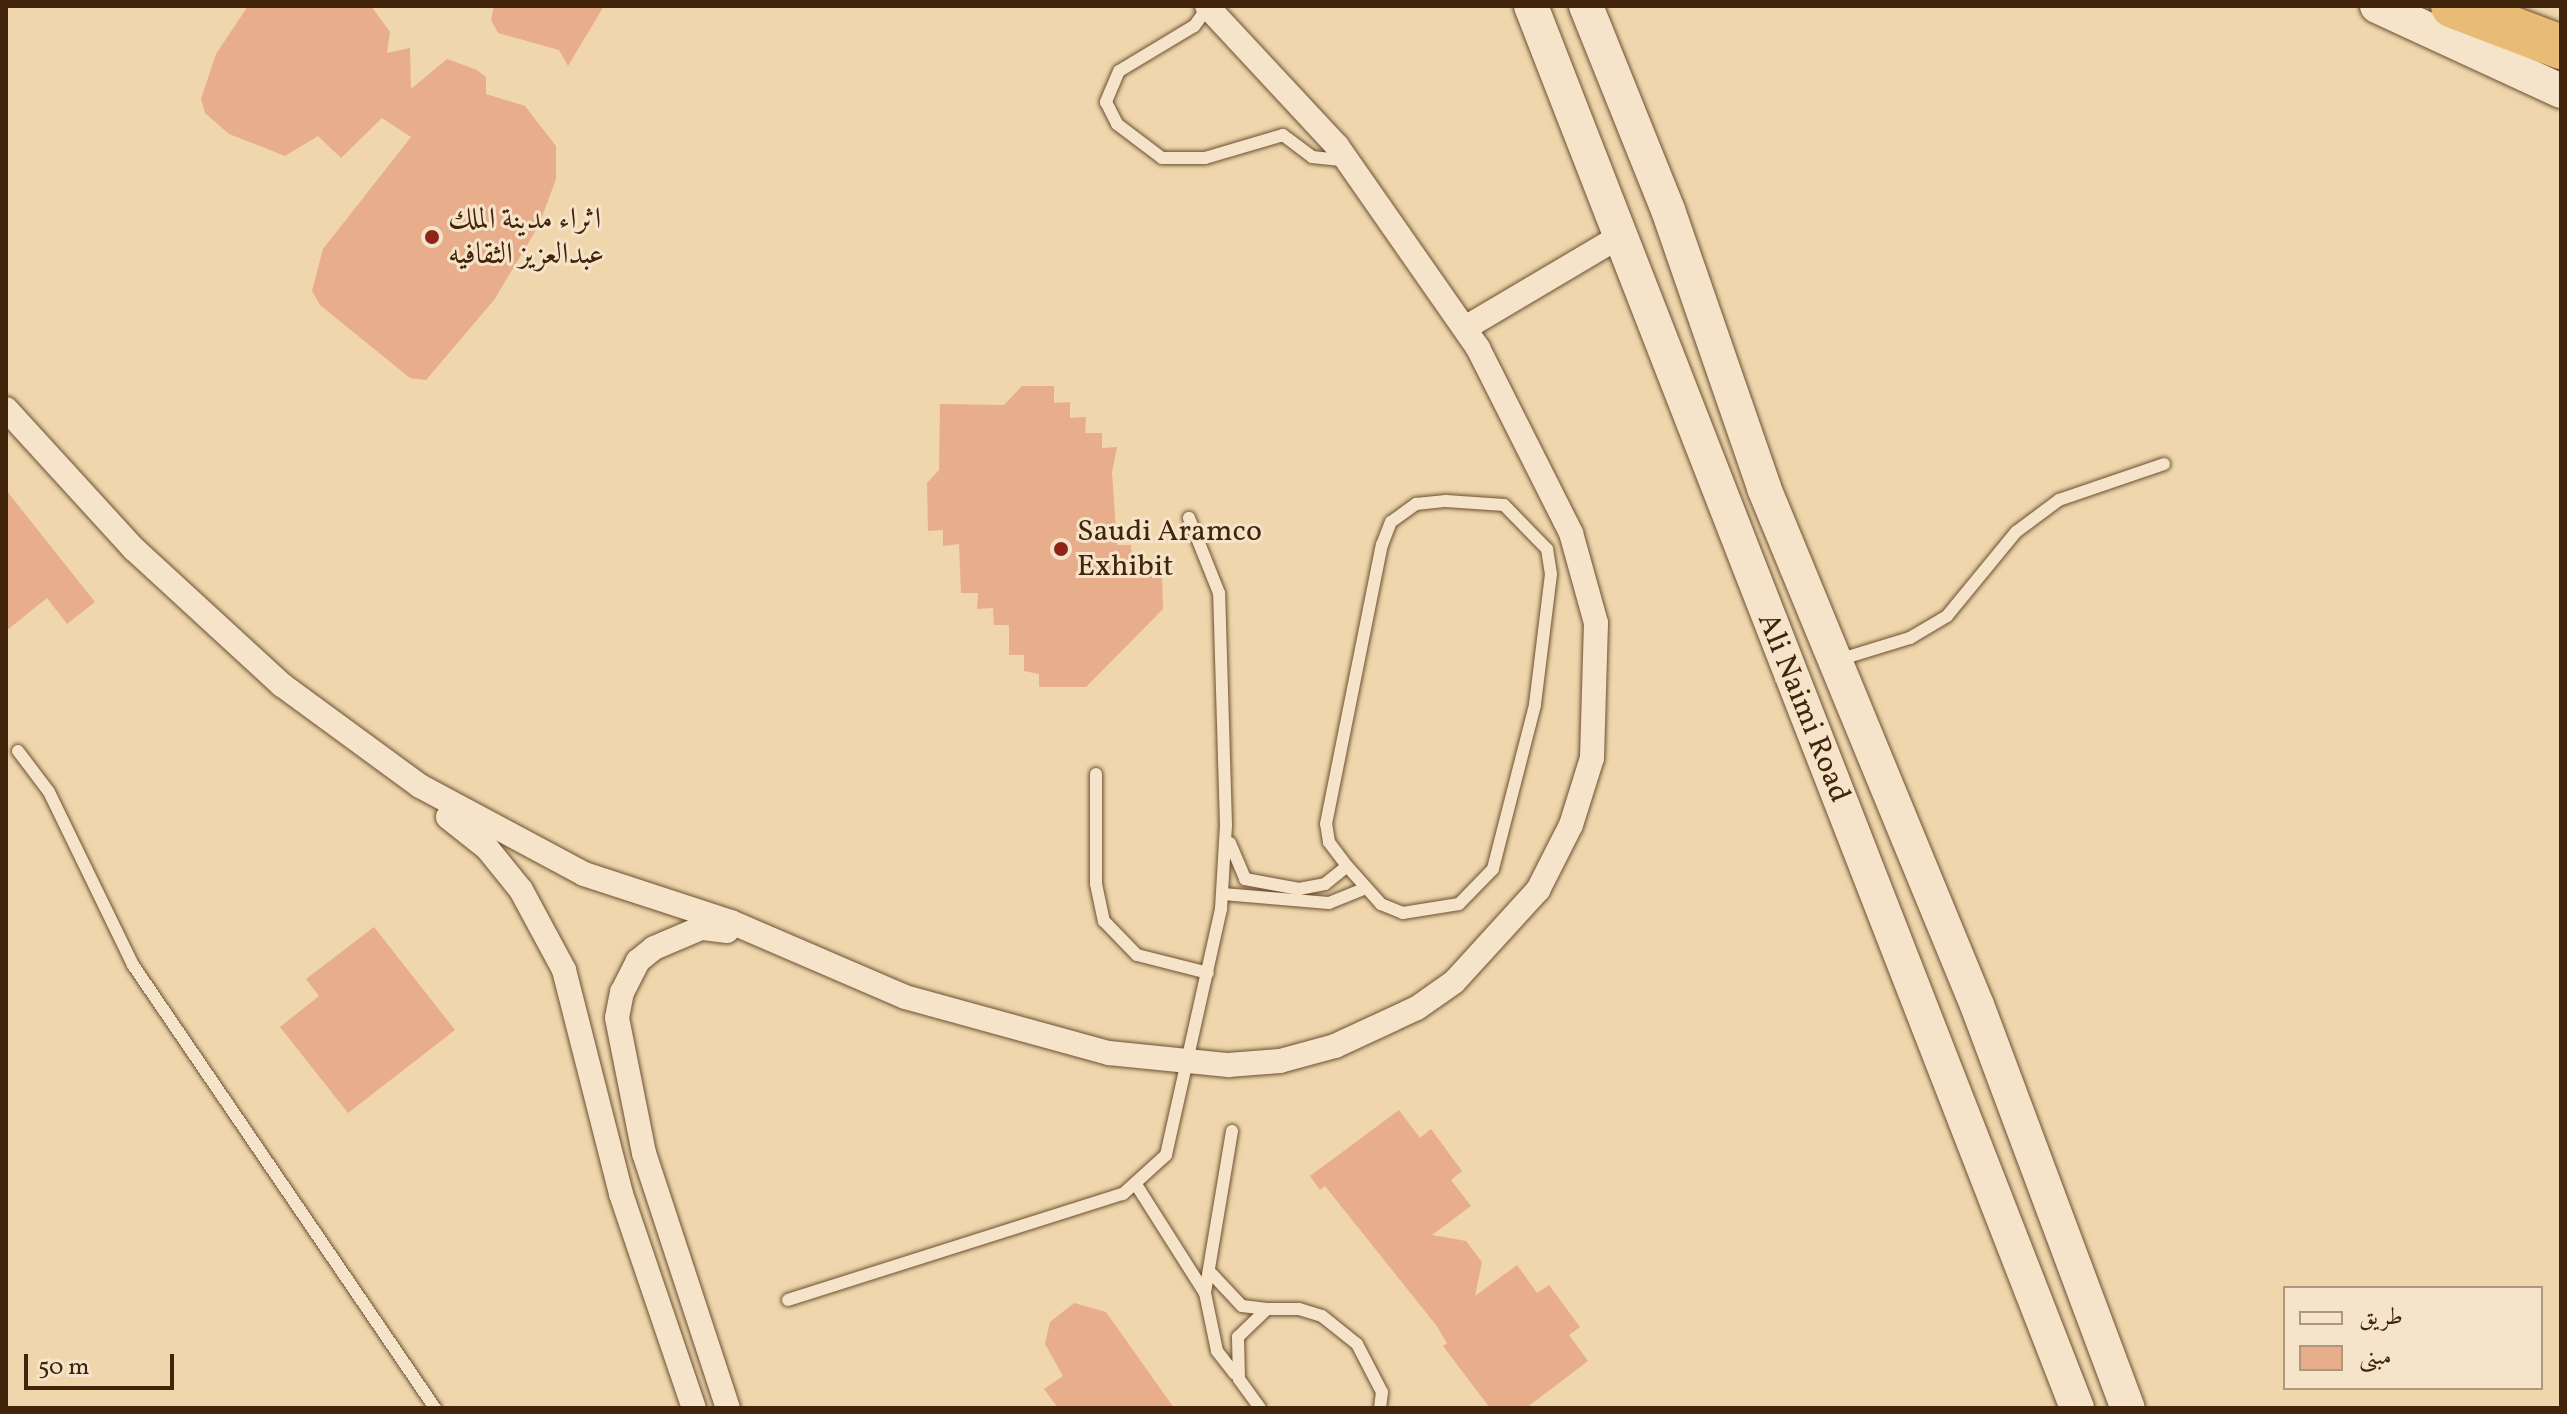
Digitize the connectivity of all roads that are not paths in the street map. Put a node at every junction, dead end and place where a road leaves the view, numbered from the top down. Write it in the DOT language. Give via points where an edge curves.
graph roads {
  1 [pos="1207,6"];
  2 [pos="1531,6"];
  3 [pos="1586,6"];
  4 [pos="2377,6"];
  5 [pos="2453,6"];
  6 [pos="2482,6"];
  7 [pos="2561,44"];
  8 [pos="2561,91"];
  9 [pos="1348,161"];
  10 [pos="1617,238"];
  11 [pos="1465,328"];
  12 [pos="6,409"];
  13 [pos="2164,464"];
  14 [pos="1189,518"];
  15 [pos="1835,661"];
  16 [pos="18,751"];
  17 [pos="400,772"];
  18 [pos="1096,774"];
  19 [pos="1226,825"];
  20 [pos="1347,866"];
  21 [pos="1366,888"];
  22 [pos="1223,894"];
  23 [pos="773,940"];
  24 [pos="1208,973"];
  25 [pos="1191,1064"];
  26 [pos="1232,1131"];
  27 [pos="1137,1186"];
  28 [pos="1211,1273"];
  29 [pos="1205,1293"];
  30 [pos="788,1300"];
  31 [pos="1267,1309"];
  32 [pos="1239,1379"];
  33 [pos="435,1408"];
  34 [pos="694,1408"];
  35 [pos="728,1408"];
  36 [pos="1260,1408"];
  37 [pos="1380,1408"];
  38 [pos="2077,1408"];
  39 [pos="2128,1408"];
  1 -- 9 [label="street"];
  1 -- 9 [label="lane" via="1194,26 1119,71 1106,102 1117,124 1162,158 1205,158 1283,135 1312,157"];
  2 -- 10 [label="main road, Ali Naimi Road"];
  3 -- 15 [label="main road, Ali Naimi Road"];
  4 -- 8 [label="main road"];
  5 -- 7 [label="highway"];
  6 -- 7 [label="highway"];
  9 -- 11 [label="street"];
  10 -- 11 [label="street"];
  10 -- 38 [label="main road, Ali Naimi Road"];
  11 -- 25 [label="street" via="1539,465 1585,576 1598,671 1592,758 1582,798 1555,862 1510,927 1417,1008 1335,1046 1280,1061"];
  12 -- 17 [label="street" via="202,617"];
  13 -- 15 [label="lane" via="2059,500 2016,532 1947,616 1910,638"];
  14 -- 19 [label="lane" via="1219,593"];
  15 -- 39 [label="main road, Ali Naimi Road" via="1977,1005"];
  16 -- 33 [label="lane" via="49,792 133,965"];
  17 -- 23 [label="street" via="584,874"];
  17 -- 34 [label="street" via="507,871 564,970 626,1209"];
  18 -- 24 [label="lane" via="1096,884 1104,921 1137,955"];
  19 -- 20 [label="lane" via="1234,861 1245,879 1299,889 1325,884"];
  19 -- 22 [label="lane"];
  20 -- 21 [label="lane"];
  20 -- 21 [label="lane" via="1329,842 1326,824 1391,522 1416,504 1504,505 1547,549 1551,574 1535,705 1493,869 1459,904 1403,913"];
  21 -- 22 [label="lane" via="1329,903"];
  22 -- 24 [label="lane"];
  23 -- 25 [label="street" via="905,997 1096,1050"];
  23 -- 35 [label="street" via="701,928 677,934 638,961 617,1018 644,1153"];
  24 -- 25 [label="lane"];
  25 -- 27 [label="lane" via="1175,1134"];
  26 -- 28 [label="lane"];
  27 -- 29 [label="lane"];
  27 -- 30 [label="lane"];
  28 -- 29 [label="lane"];
  28 -- 31 [label="lane" via="1242,1306"];
  29 -- 32 [label="lane" via="1217,1351"];
  31 -- 32 [label="lane" via="1238,1337"];
  31 -- 37 [label="lane" via="1322,1316 1357,1344 1382,1392"];
  32 -- 36 [label="lane"];
}
